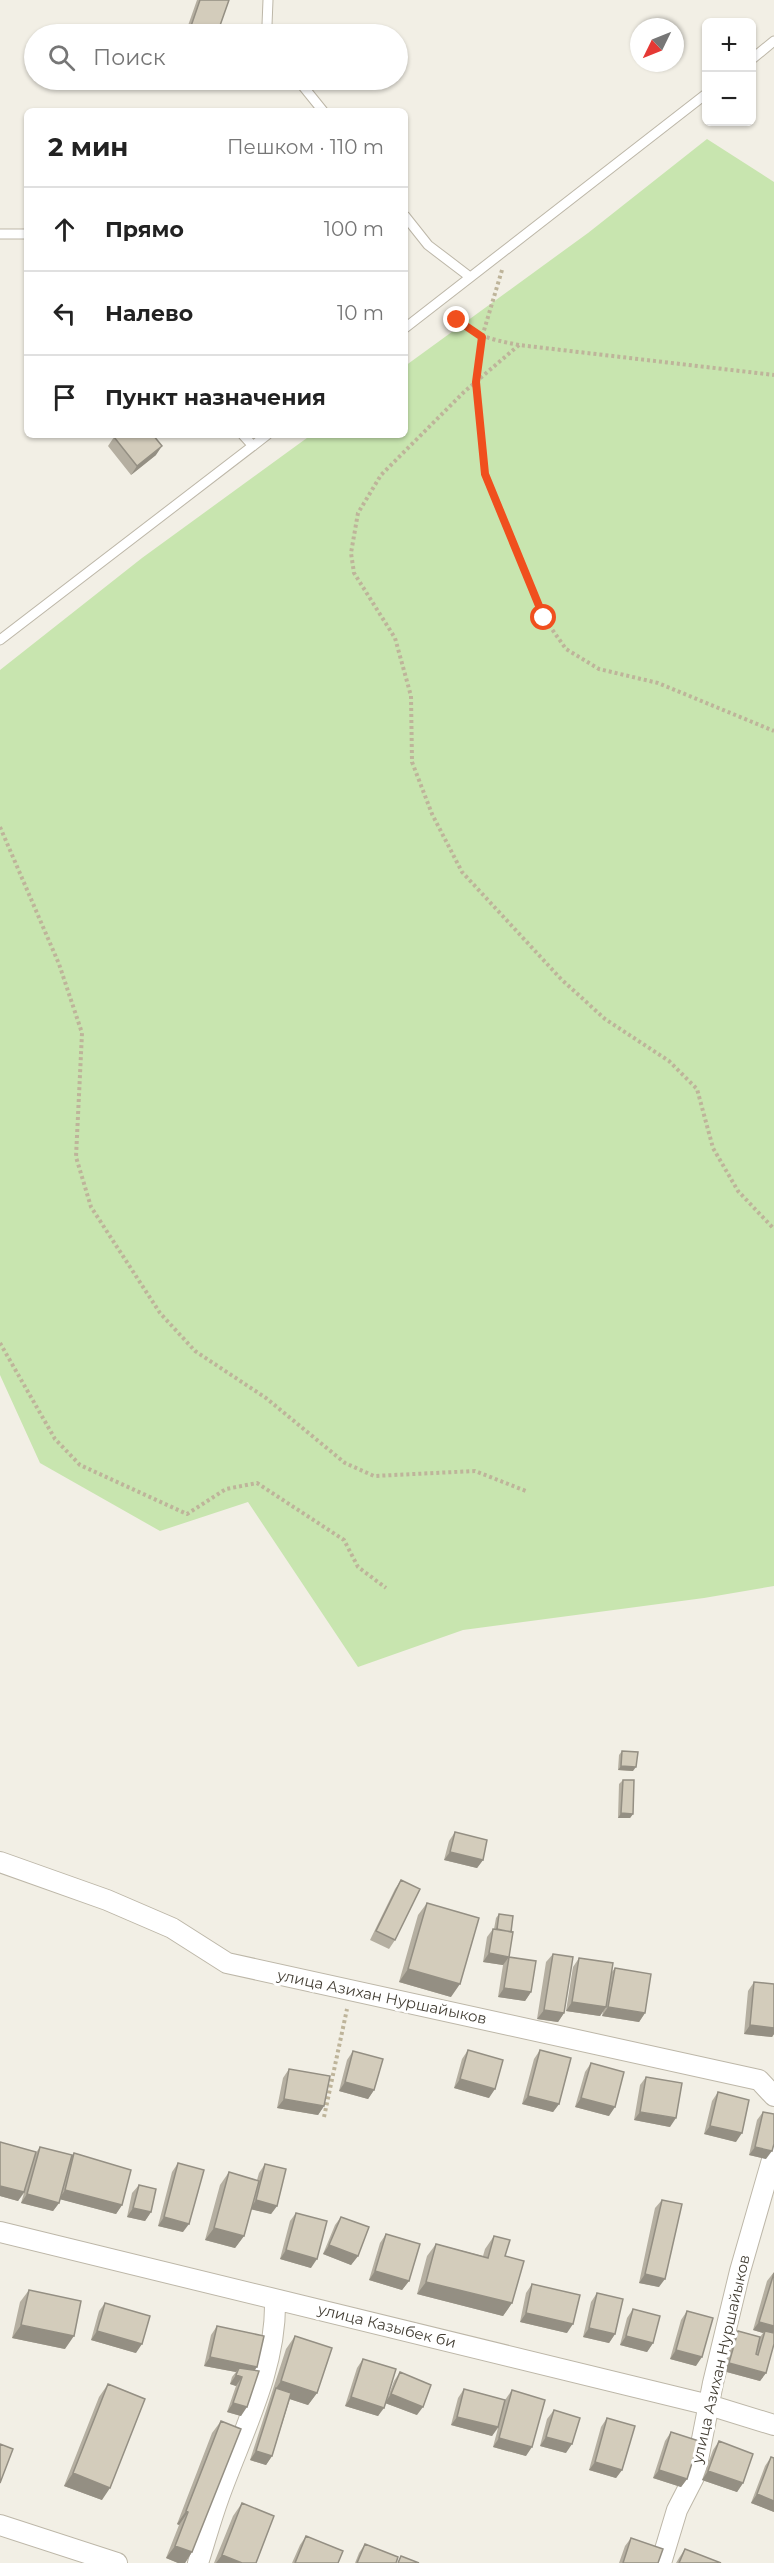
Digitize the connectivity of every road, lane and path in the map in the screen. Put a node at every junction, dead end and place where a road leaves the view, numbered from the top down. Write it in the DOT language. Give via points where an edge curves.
graph roads {
  1 [pos="268,0"];
  2 [pos="267,24"];
  3 [pos="774,41"];
  4 [pos="756,56"];
  5 [pos="306,90"];
  6 [pos="702,97"];
  7 [pos="321,108"];
  8 [pos="408,220"];
  9 [pos="0,234"];
  10 [pos="24,234"];
  11 [pos="512,244"];
  12 [pos="470,277"];
  13 [pos="441,299"];
  14 [pos="408,325"];
  15 [pos="482,337"];
  16 [pos="519,345"];
  17 [pos="774,375"];
  18 [pos="476,382"];
  19 [pos="246,438"];
  20 [pos="263,438"];
  21 [pos="253,446"];
  22 [pos="0,640"];
  23 [pos="774,731"];
  24 [pos="0,827"];
  25 [pos="774,1229"];
  26 [pos="0,1343"];
  27 [pos="526,1491"];
  28 [pos="386,1588"];
  29 [pos="0,1862"];
  30 [pos="350,1990"];
  31 [pos="774,2096"];
  32 [pos="324,2118"];
  33 [pos="774,2153"];
  34 [pos="0,2232"];
  35 [pos="275,2299"];
  36 [pos="709,2404"];
  37 [pos="774,2425"];
  38 [pos="0,2525"];
  39 [pos="117,2563"];
  40 [pos="198,2563"];
  41 [pos="661,2563"];
  1 -- 2 [label="lane"];
  3 -- 4 [label="lane"];
  5 -- 7 [label="lane"];
  6 -- 11 [label="lane"];
  8 -- 12 [label="lane" via="428,245"];
  9 -- 10 [label="lane"];
  11 -- 12 [label="lane"];
  11 -- 15 [label="path" via="494,290"];
  12 -- 13 [label="lane"];
  13 -- 14 [label="lane"];
  13 -- 15 [label="path" via="457,320"];
  15 -- 16 [label="path"];
  15 -- 18 [label="path"];
  16 -- 17 [label="path"];
  16 -- 18 [label="path"];
  18 -- 23 [label="path" via="485,474 544,618 566,649 599,669 658,683"];
  18 -- 25 [label="path" via="381,475 358,513 351,553 354,573 395,638 411,696 412,762 432,814 462,872 561,980 605,1019 669,1061 697,1089 713,1148 738,1191"];
  19 -- 21 [label="lane"];
  20 -- 21 [label="lane"];
  21 -- 22 [label="lane"];
  24 -- 27 [label="path" via="59,964 82,1033 76,1157 91,1207 160,1313 195,1351 266,1398 345,1463 375,1476 476,1471"];
  26 -- 28 [label="path" via="55,1439 80,1466 187,1514 226,1489 257,1483 344,1540 358,1567"];
  29 -- 30 [label="street, улица Азихан Нуршайыков" via="172,1928 227,1963"];
  30 -- 31 [label="street, улица Азихан Нуршайыков" via="759,2080"];
  30 -- 32 [label="path"];
  33 -- 36 [label="street, улица Азихан Нуршайыков" via="740,2271"];
  34 -- 35 [label="street, улица Казыбек би"];
  35 -- 36 [label="street, улица Казыбек би"];
  35 -- 40 [label="street" via="276,2326 254,2410"];
  36 -- 37 [label="street, улица Казыбек би"];
  36 -- 41 [label="street, улица Азихан Нуршайыков" via="695,2475 677,2510"];
  38 -- 39 [label="street"];
}
